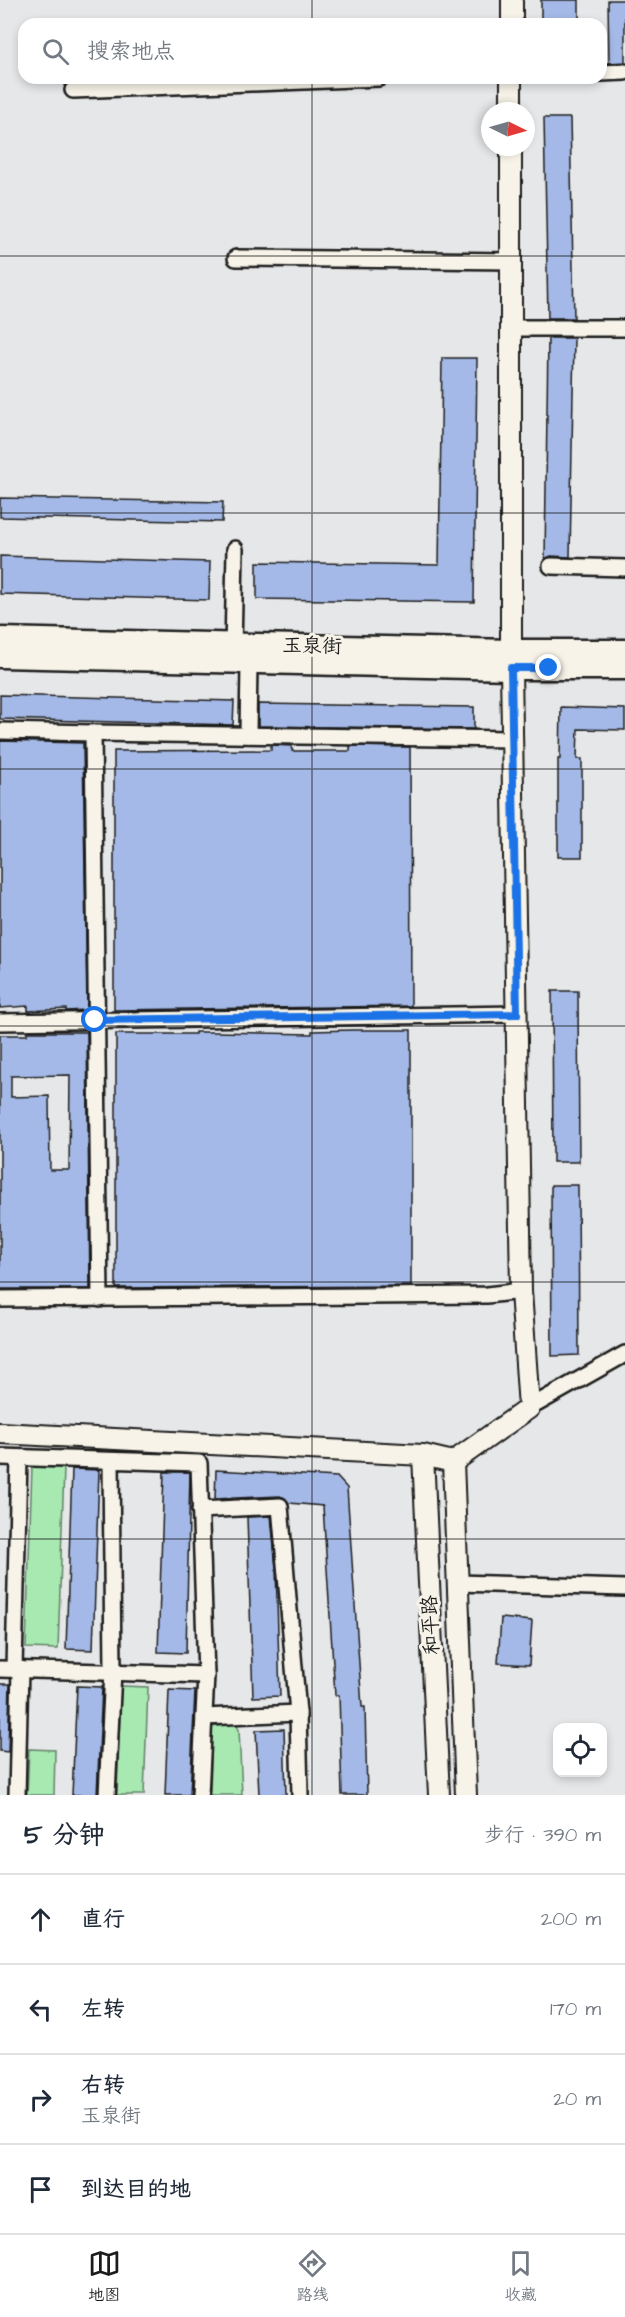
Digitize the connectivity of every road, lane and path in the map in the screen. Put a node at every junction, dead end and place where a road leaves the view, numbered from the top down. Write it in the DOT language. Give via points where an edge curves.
graph roads {
  1 [pos="512,0"];
  2 [pos="512,18"];
  3 [pos="625,72"];
  4 [pos="607,73"];
  5 [pos="226,84"];
  6 [pos="511,84"];
  7 [pos="73,90"];
  8 [pos="511,102"];
  9 [pos="511,156"];
  10 [pos="236,258"];
  11 [pos="511,261"];
  12 [pos="511,328"];
  13 [pos="625,328"];
  14 [pos="235,549"];
  15 [pos="551,566"];
  16 [pos="625,568"];
  17 [pos="0,639"];
  18 [pos="625,651"];
  19 [pos="0,656"];
  20 [pos="239,656"];
  21 [pos="511,660"];
  22 [pos="625,668"];
  23 [pos="0,731"];
  24 [pos="93,733"];
  25 [pos="248,735"];
  26 [pos="512,739"];
  27 [pos="517,1014"];
  28 [pos="95,1020"];
  29 [pos="0,1022"];
  30 [pos="521,1291"];
  31 [pos="0,1299"];
  32 [pos="100,1299"];
  33 [pos="625,1354"];
  34 [pos="529,1408"];
  35 [pos="0,1433"];
  36 [pos="423,1455"];
  37 [pos="0,1458"];
  38 [pos="19,1458"];
  39 [pos="111,1461"];
  40 [pos="453,1462"];
  41 [pos="200,1510"];
  42 [pos="458,1583"];
  43 [pos="625,1587"];
  44 [pos="11,1669"];
  45 [pos="113,1671"];
  46 [pos="206,1675"];
  47 [pos="298,1713"];
  48 [pos="204,1717"];
  49 [pos="17,1795"];
  50 [pos="107,1795"];
  51 [pos="200,1795"];
  52 [pos="300,1795"];
  53 [pos="439,1795"];
  54 [pos="466,1795"];
  1 -- 2 [label="street"];
  3 -- 4 [label="street"];
  5 -- 7 [label="street"];
  6 -- 8 [label="street"];
  9 -- 11 [label="street"];
  10 -- 11 [label="street"];
  11 -- 12 [label="street"];
  12 -- 13 [label="street"];
  12 -- 21 [label="street"];
  14 -- 20 [label="street"];
  15 -- 16 [label="street"];
  17 -- 20 [label="main road, 玉泉街"];
  18 -- 21 [label="main road, 玉泉街"];
  19 -- 20 [label="main road, 玉泉街"];
  20 -- 21 [label="main road, 玉泉街"];
  20 -- 25 [label="street"];
  21 -- 22 [label="main road, 玉泉街"];
  21 -- 26 [label="street"];
  23 -- 24 [label="street"];
  24 -- 25 [label="street"];
  24 -- 28 [label="street"];
  25 -- 26 [label="street"];
  26 -- 27 [label="street"];
  27 -- 28 [label="street"];
  27 -- 30 [label="street"];
  28 -- 29 [label="street"];
  28 -- 32 [label="street"];
  30 -- 32 [label="street" via="487,1295"];
  30 -- 34 [label="street"];
  31 -- 32 [label="street"];
  33 -- 34 [label="street"];
  34 -- 40 [label="street"];
  35 -- 36 [label="street"];
  36 -- 40 [label="street"];
  36 -- 53 [label="street, 和平路"];
  37 -- 38 [label="street"];
  38 -- 39 [label="street"];
  38 -- 44 [label="street"];
  39 -- 41 [label="street" via="198,1463"];
  39 -- 45 [label="street"];
  40 -- 42 [label="street, 和平路"];
  41 -- 46 [label="street"];
  41 -- 47 [label="street" via="280,1506"];
  42 -- 43 [label="street"];
  42 -- 54 [label="street, 和平路"];
  44 -- 45 [label="street"];
  44 -- 49 [label="street"];
  45 -- 46 [label="street"];
  45 -- 50 [label="street"];
  46 -- 48 [label="street"];
  47 -- 48 [label="street"];
  47 -- 52 [label="street"];
  48 -- 51 [label="street"];
}
